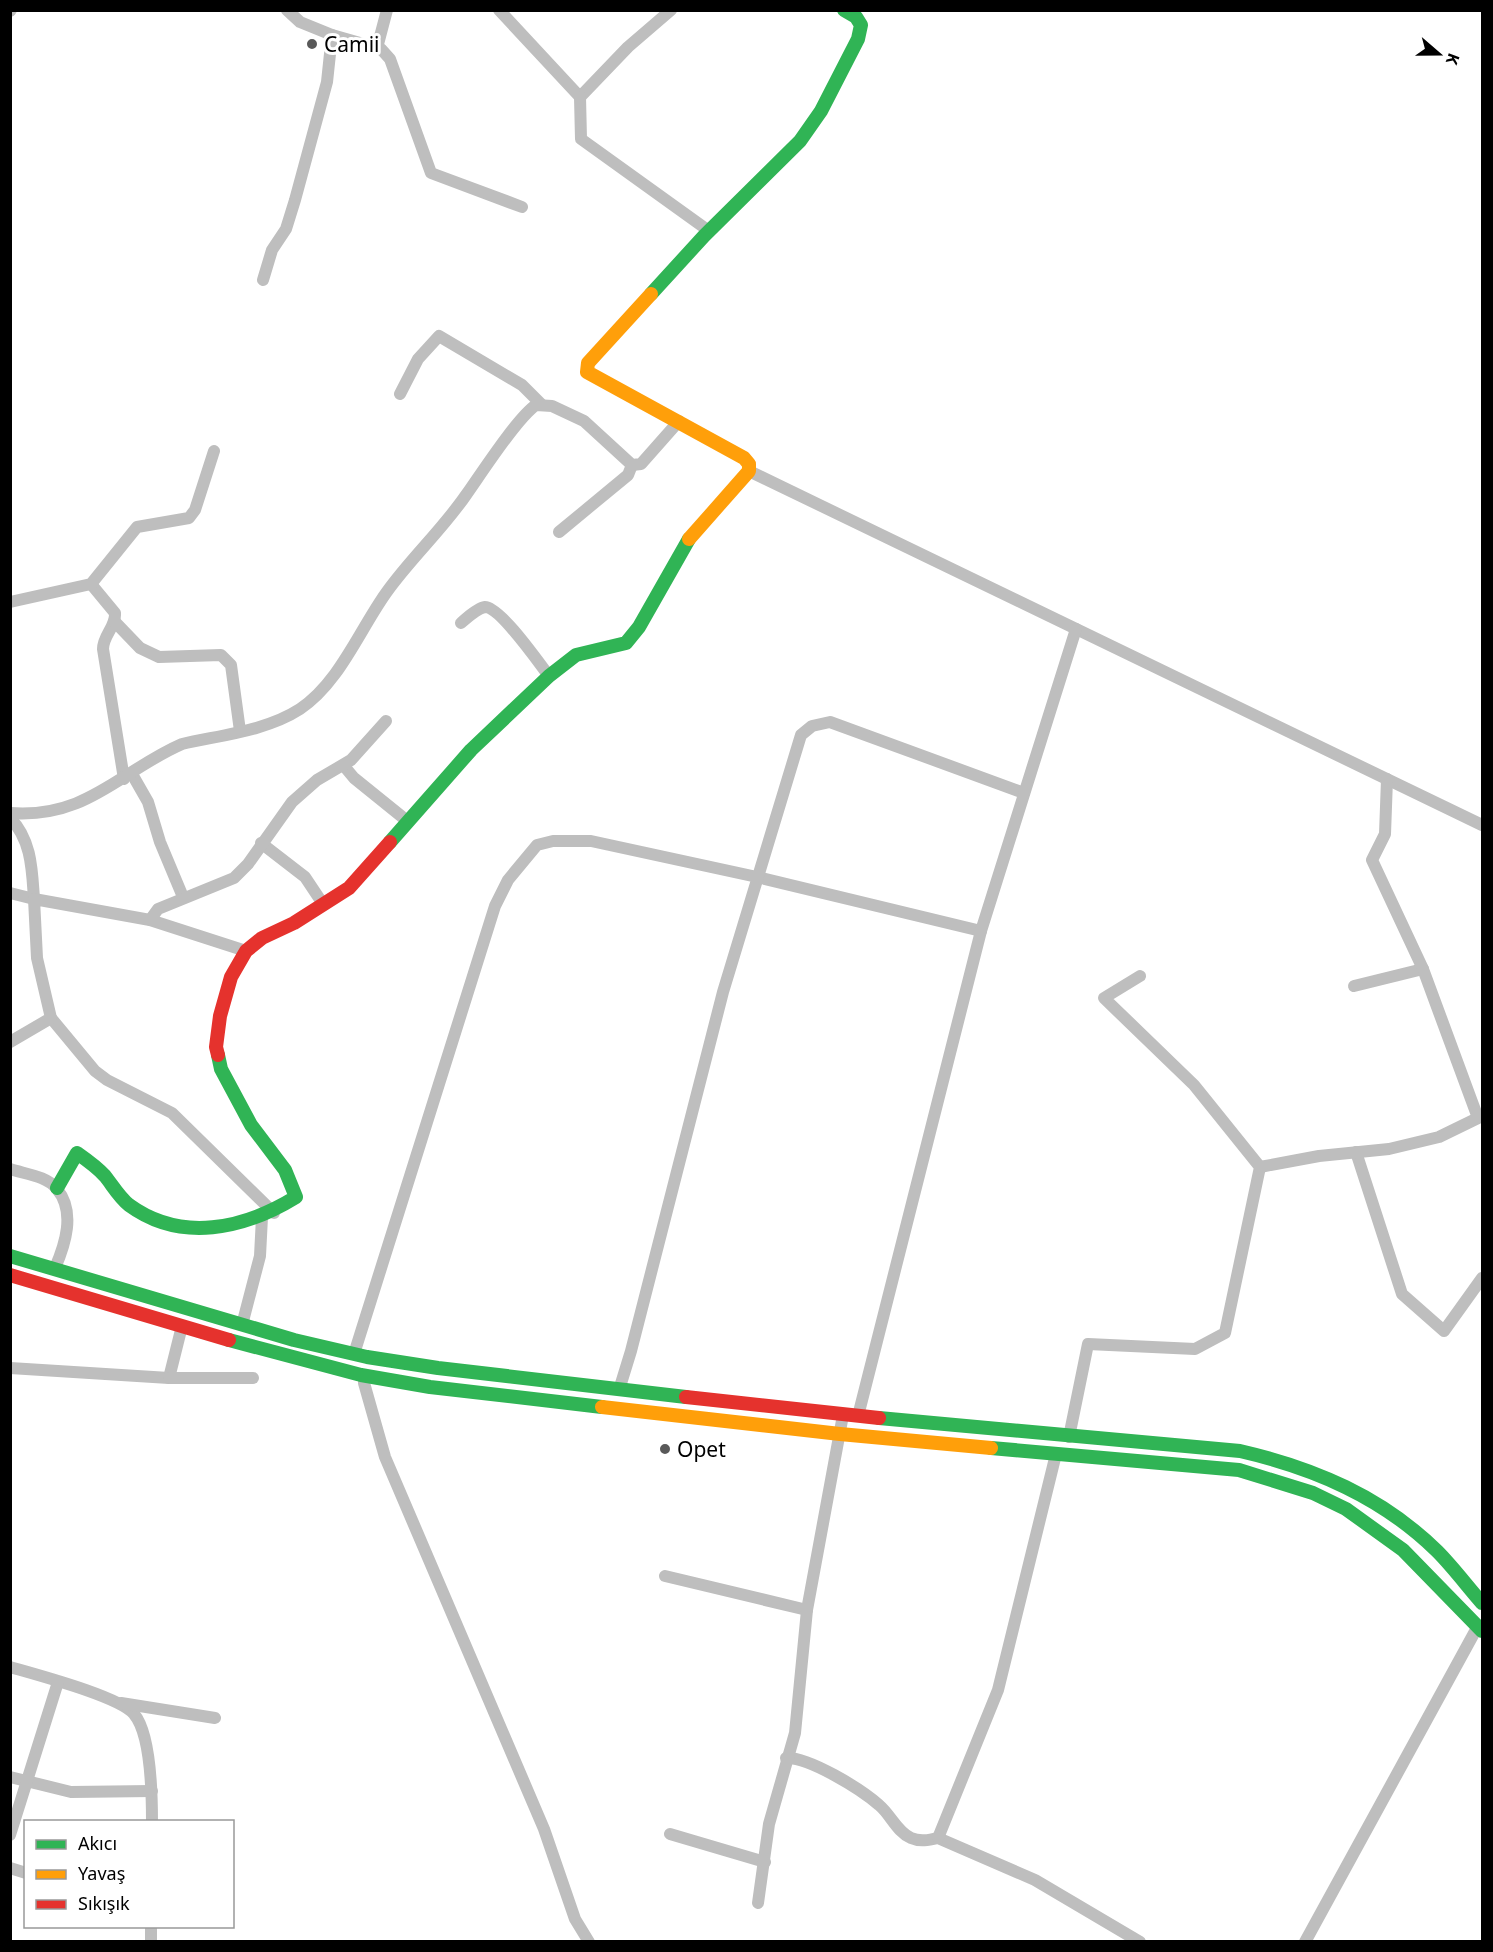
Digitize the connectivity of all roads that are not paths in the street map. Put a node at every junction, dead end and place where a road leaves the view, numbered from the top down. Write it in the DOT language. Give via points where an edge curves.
graph roads {
  1 [pos="287,10"];
  2 [pos="387,10"];
  3 [pos="499,10"];
  4 [pos="671,10"];
  5 [pos="844,10"];
  6 [pos="332,35"];
  7 [pos="377,48"];
  8 [pos="580,97"];
  9 [pos="522,207"];
  10 [pos="709,231"];
  11 [pos="263,280"];
  12 [pos="400,394"];
  13 [pos="541,404"];
  14 [pos="679,421"];
  15 [pos="214,451"];
  16 [pos="632,465"];
  17 [pos="749,471"];
  18 [pos="559,532"];
  19 [pos="91,584"];
  20 [pos="10,602"];
  21 [pos="115,621"];
  22 [pos="461,623"];
  23 [pos="1076,629"];
  24 [pos="549,676"];
  25 [pos="386,721"];
  26 [pos="240,731"];
  27 [pos="344,766"];
  28 [pos="128,777"];
  29 [pos="1387,779"];
  30 [pos="1024,793"];
  31 [pos="10,813"];
  32 [pos="10,818"];
  33 [pos="406,820"];
  34 [pos="1482,825"];
  35 [pos="261,843"];
  36 [pos="757,877"];
  37 [pos="10,893"];
  38 [pos="183,897"];
  39 [pos="34,899"];
  40 [pos="323,904"];
  41 [pos="150,920"];
  42 [pos="981,931"];
  43 [pos="246,951"];
  44 [pos="1423,969"];
  45 [pos="1140,976"];
  46 [pos="1354,986"];
  47 [pos="51,1018"];
  48 [pos="10,1042"];
  49 [pos="1356,1152"];
  50 [pos="1260,1167"];
  51 [pos="10,1169"];
  52 [pos="57,1188"];
  53 [pos="268,1215"];
  54 [pos="10,1256"];
  55 [pos="55,1268"];
  56 [pos="10,1275"];
  57 [pos="1482,1278"];
  58 [pos="242,1325"];
  59 [pos="182,1326"];
  60 [pos="354,1354"];
  61 [pos="10,1368"];
  62 [pos="364,1376"];
  63 [pos="169,1378"];
  64 [pos="253,1378"];
  65 [pos="619,1390"];
  66 [pos="843,1415"];
  67 [pos="858,1416"];
  68 [pos="840,1434"];
  69 [pos="1069,1437"];
  70 [pos="1056,1454"];
  71 [pos="665,1576"];
  72 [pos="1482,1603"];
  73 [pos="807,1610"];
  74 [pos="1480,1629"];
  75 [pos="10,1666"];
  76 [pos="58,1682"];
  77 [pos="117,1703"];
  78 [pos="215,1718"];
  79 [pos="786,1758"];
  80 [pos="10,1777"];
  81 [pos="26,1781"];
  82 [pos="152,1791"];
  83 [pos="152,1820"];
  84 [pos="670,1834"];
  85 [pos="10,1835"];
  86 [pos="938,1838"];
  87 [pos="765,1862"];
  88 [pos="758,1903"];
  89 [pos="589,1941"];
  90 [pos="1140,1941"];
  91 [pos="1305,1941"];
  1 -- 6 [label="street" via="300,22"];
  2 -- 7 [label="street"];
  3 -- 8 [label="street"];
  4 -- 8 [label="street"];
  5 -- 10 [label="main road" via="861,25 858,39 821,111 800,141"];
  6 -- 7 [label="street"];
  6 -- 11 [label="street" via="327,82 295,200"];
  7 -- 9 [label="street" via="390,59 431,173"];
  8 -- 10 [label="street" via="581,139"];
  10 -- 14 [label="main road" via="588,363 587,372"];
  12 -- 13 [label="street" via="418,359 439,336 522,385"];
  13 -- 16 [label="street" via="584,421"];
  13 -- 26 [label="street" via="532,408 461,503 402,571 321,691 289,715"];
  14 -- 16 [label="street" via="640,464"];
  14 -- 17 [label="main road" via="744,458"];
  15 -- 19 [label="street" via="192,514 184,520 137,527"];
  16 -- 18 [label="street" via="628,475"];
  17 -- 23 [label="street"];
  17 -- 24 [label="main road" via="690,537 626,643 576,655"];
  19 -- 20 [label="street"];
  19 -- 21 [label="street" via="112,606"];
  21 -- 26 [label="street" via="140,648 159,657 227,658"];
  21 -- 28 [label="street" via="103,649"];
  22 -- 24 [label="street" via="481,608 491,609 505,620"];
  23 -- 29 [label="street"];
  23 -- 30 [label="street"];
  24 -- 33 [label="main road" via="471,750"];
  25 -- 27 [label="street"];
  26 -- 28 [label="street" via="182,744"];
  27 -- 33 [label="street"];
  27 -- 35 [label="street" via="300,793"];
  28 -- 31 [label="street" via="66,807"];
  28 -- 38 [label="street" via="148,801 159,842"];
  29 -- 34 [label="street"];
  29 -- 44 [label="street" via="1385,834 1372,860"];
  30 -- 36 [label="street" via="830,722 812,726 801,735"];
  30 -- 42 [label="street"];
  32 -- 39 [label="street" via="29,853"];
  33 -- 40 [label="main road" via="349,888"];
  35 -- 38 [label="street" via="234,878"];
  35 -- 40 [label="street" via="305,877"];
  36 -- 42 [label="street"];
  36 -- 60 [label="street" via="591,841 537,845 524,858 495,906"];
  36 -- 65 [label="street"];
  37 -- 39 [label="street"];
  38 -- 41 [label="street" via="158,909"];
  39 -- 41 [label="street"];
  39 -- 47 [label="street" via="37,958"];
  40 -- 43 [label="main road"];
  41 -- 43 [label="street"];
  42 -- 67 [label="street"];
  43 -- 53 [label="main road" via="231,977 216,1047 221,1069 251,1125 285,1170 296,1197"];
  44 -- 46 [label="street"];
  44 -- 49 [label="street" via="1478,1118 1439,1137"];
  45 -- 50 [label="street" via="1104,998 1194,1085"];
  47 -- 48 [label="street"];
  47 -- 53 [label="street" via="94,1071 172,1113"];
  49 -- 50 [label="street"];
  49 -- 57 [label="street" via="1402,1294 1443,1331"];
  50 -- 69 [label="street" via="1225,1333 1195,1349 1088,1344"];
  51 -- 52 [label="street" via="44,1179"];
  52 -- 53 [label="main road" via="77,1153 102,1173 126,1203 168,1225 195,1230 230,1228"];
  52 -- 55 [label="street" via="68,1223 65,1245"];
  53 -- 58 [label="street"];
  54 -- 55 [label="main road"];
  55 -- 58 [label="main road"];
  56 -- 59 [label="main road"];
  58 -- 60 [label="main road"];
  59 -- 62 [label="main road"];
  59 -- 63 [label="street"];
  60 -- 65 [label="main road"];
  61 -- 63 [label="street"];
  62 -- 68 [label="main road"];
  62 -- 89 [label="street" via="385,1457 544,1829 575,1919"];
  63 -- 64 [label="street"];
  65 -- 66 [label="main road"];
  66 -- 67 [label="main road"];
  66 -- 68 [label="street"];
  67 -- 69 [label="main road"];
  68 -- 70 [label="main road"];
  68 -- 73 [label="street"];
  69 -- 72 [label="main road" via="1240,1451 1315,1471 1392,1513 1437,1551"];
  70 -- 74 [label="main road" via="1239,1470 1309,1489 1399,1544"];
  70 -- 86 [label="street" via="998,1690"];
  71 -- 73 [label="street"];
  73 -- 79 [label="street" via="795,1733"];
  74 -- 91 [label="street"];
  75 -- 76 [label="street"];
  76 -- 77 [label="street"];
  76 -- 81 [label="street"];
  77 -- 78 [label="street"];
  77 -- 82 [label="street" via="127,1708 141,1726"];
  79 -- 86 [label="street" via="802,1759 867,1796 912,1838"];
  79 -- 87 [label="street" via="769,1824"];
  80 -- 81 [label="street"];
  81 -- 82 [label="street" via="72,1792"];
  81 -- 85 [label="street"];
  82 -- 83 [label="street"];
  84 -- 87 [label="street"];
  86 -- 90 [label="street" via="1035,1880"];
  87 -- 88 [label="street"];
}
